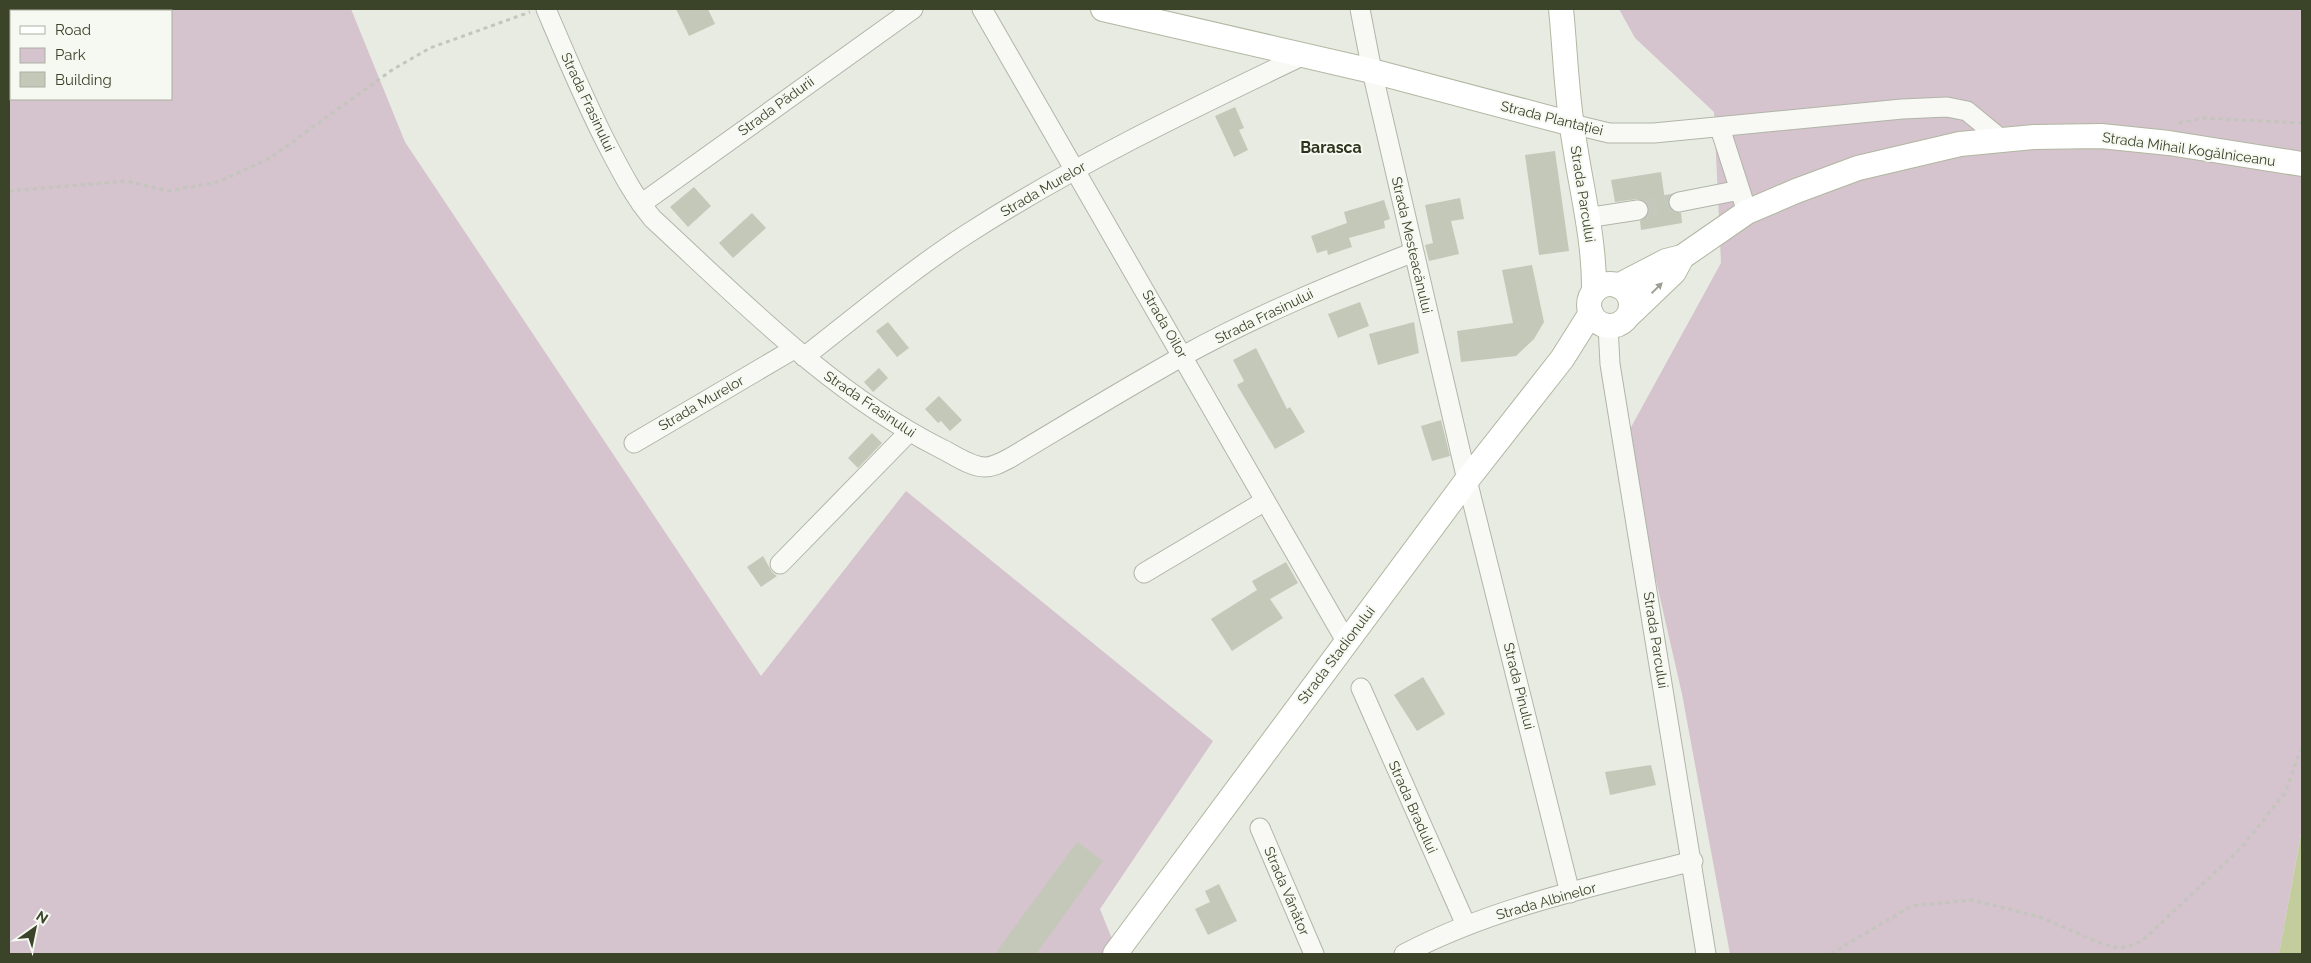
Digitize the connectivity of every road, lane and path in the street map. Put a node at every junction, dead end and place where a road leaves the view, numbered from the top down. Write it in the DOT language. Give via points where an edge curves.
graph roads {
  1 [pos="913,9"];
  2 [pos="982,9"];
  3 [pos="1103,9"];
  4 [pos="1360,9"];
  5 [pos="1561,9"];
  6 [pos="539,10"];
  7 [pos="1304,55"];
  8 [pos="1372,71"];
  9 [pos="2302,123"];
  10 [pos="1572,124"];
  11 [pos="2173,126"];
  12 [pos="1720,128"];
  13 [pos="2001,139"];
  14 [pos="2302,164"];
  15 [pos="1075,169"];
  16 [pos="9,191"];
  17 [pos="1744,201"];
  18 [pos="1679,202"];
  19 [pos="641,204"];
  20 [pos="1638,210"];
  21 [pos="1586,218"];
  22 [pos="1414,252"];
  23 [pos="1682,257"];
  24 [pos="1604,304"];
  25 [pos="1628,316"];
  26 [pos="799,353"];
  27 [pos="1183,356"];
  28 [pos="909,432"];
  29 [pos="634,442"];
  30 [pos="1467,480"];
  31 [pos="1266,501"];
  32 [pos="780,564"];
  33 [pos="1144,573"];
  34 [pos="1346,640"];
  35 [pos="1361,688"];
  36 [pos="2302,746"];
  37 [pos="1260,828"];
  38 [pos="1692,861"];
  39 [pos="1570,893"];
  40 [pos="1466,925"];
  41 [pos="1115,954"];
  42 [pos="1314,954"];
  43 [pos="1404,954"];
  44 [pos="1706,954"];
  45 [pos="1831,954"];
  1 -- 19 [label="street, Strada Pădurii"];
  2 -- 15 [label="street, Strada Oilor"];
  3 -- 7 [label="main road, Strada Plantației"];
  4 -- 8 [label="street, Strada Mesteacănului"];
  5 -- 10 [label="main road, Strada Parcului"];
  6 -- 16 [label="path" via="430,48 392,70 270,158 218,182 168,191 126,181"];
  6 -- 19 [label="street, Strada Frasinului"];
  7 -- 8 [label="main road, Strada Plantației"];
  7 -- 15 [label="street, Strada Murelor"];
  8 -- 10 [label="main road, Strada Plantației"];
  8 -- 22 [label="street, Strada Mesteacănului"];
  9 -- 11 [label="path" via="2204,118"];
  10 -- 12 [label="street, Strada Plantației" via="1618,133"];
  10 -- 21 [label="main road, Strada Parcului"];
  12 -- 13 [label="street, Strada Plantației" via="1947,107 1975,116"];
  12 -- 17 [label="street"];
  13 -- 14 [label="main road, Strada Mihail Kogălniceanu" via="2062,136 2141,140"];
  13 -- 17 [label="main road, Strada Mihail Kogălniceanu" via="1942,148 1858,168"];
  15 -- 26 [label="street, Strada Murelor" via="936,255"];
  15 -- 27 [label="street, Strada Oilor"];
  17 -- 18 [label="street"];
  17 -- 23 [label="main road, Strada Mihail Kogălniceanu"];
  19 -- 26 [label="street, Strada Frasinului" via="653,219"];
  20 -- 21 [label="street"];
  21 -- 24 [label="main road, Strada Parcului"];
  22 -- 27 [label="street, Strada Frasinului" via="1312,292"];
  22 -- 30 [label="street, Strada Mesteacănului"];
  23 -- 24 [label="main road, Strada Mihail Kogălniceanu" via="1666,261"];
  25 -- 23 [label="main road, Strada Mihail Kogălniceanu, one-way" via="1674,272"];
  24 -- 25 [label="main road, Strada Mihail Kogălniceanu" via="1622,323"];
  24 -- 25 [label="main road" via="1630,297"];
  24 -- 30 [label="main road, Strada Stadionului"];
  24 -- 38 [label="street, Strada Parcului" via="1610,364"];
  26 -- 28 [label="street, Strada Frasinului" via="871,408"];
  26 -- 29 [label="street, Strada Murelor"];
  27 -- 28 [label="street, Strada Frasinului" via="992,466 968,462"];
  27 -- 31 [label="street, Strada Oilor"];
  28 -- 32 [label="street"];
  30 -- 34 [label="main road, Strada Stadionului"];
  30 -- 39 [label="street, Strada Pinului"];
  31 -- 33 [label="street"];
  31 -- 34 [label="street, Strada Oilor"];
  34 -- 41 [label="main road, Strada Stadionului"];
  35 -- 40 [label="street, Strada Bradului"];
  36 -- 45 [label="path" via="2285,793 2242,848 2143,940 2130,946 2118,948 2100,943 2040,917 1972,900 1912,906"];
  37 -- 42 [label="street, Strada Vânător"];
  38 -- 39 [label="street, Strada Albinelor"];
  38 -- 44 [label="street, Strada Parcului"];
  39 -- 40 [label="street, Strada Albinelor"];
  40 -- 43 [label="street, Strada Albinelor"];
}
